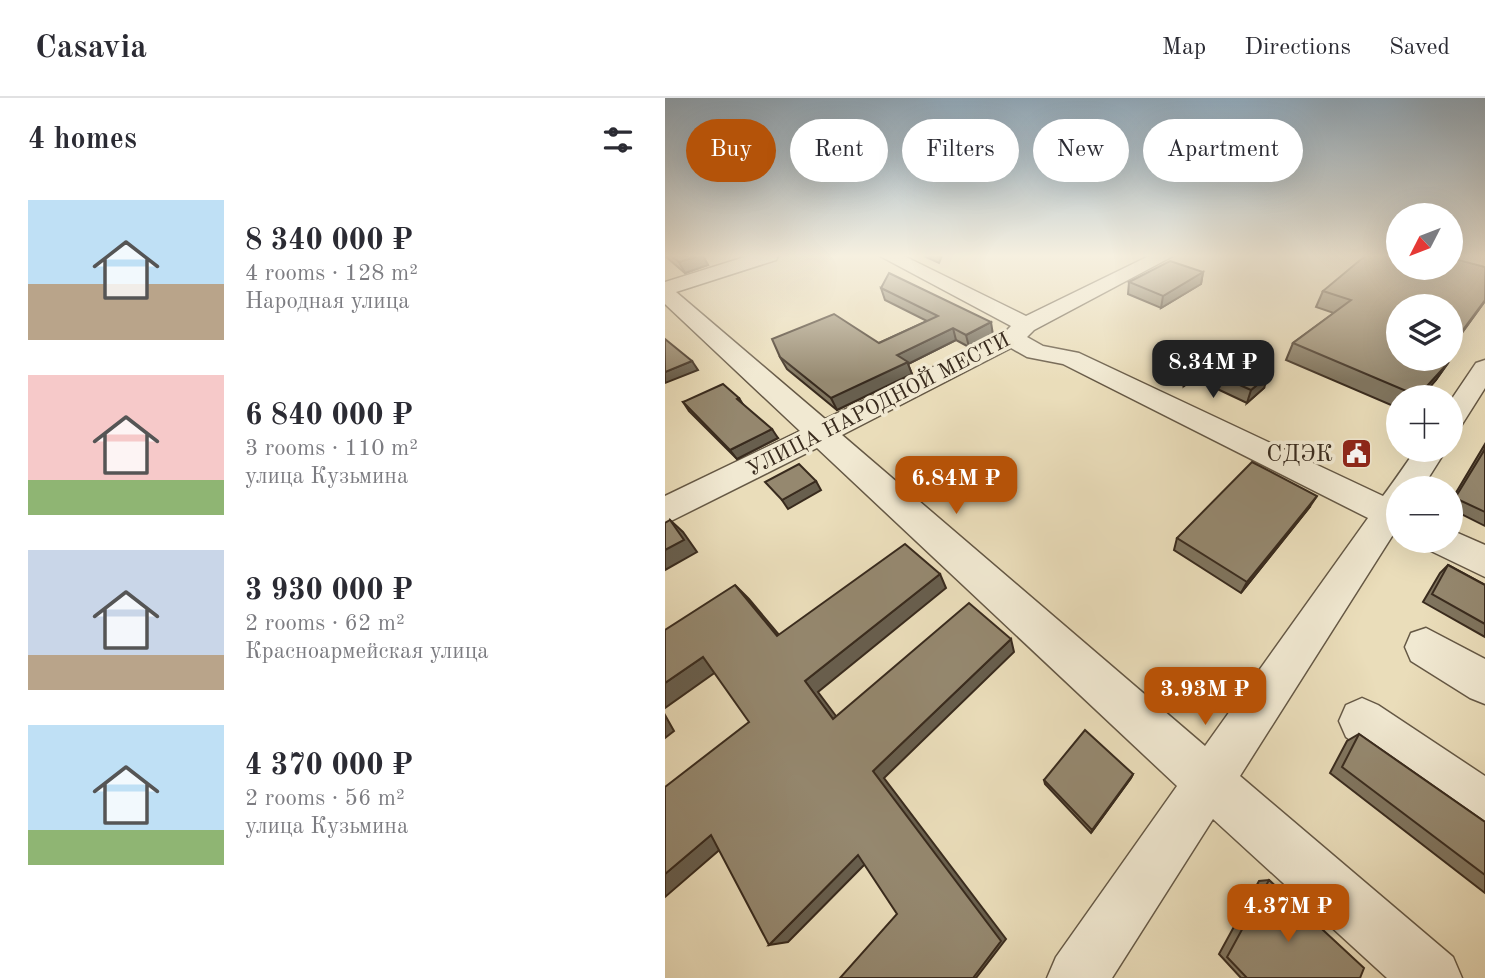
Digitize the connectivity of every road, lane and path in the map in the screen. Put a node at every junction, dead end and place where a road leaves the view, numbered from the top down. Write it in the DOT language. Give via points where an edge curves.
graph roads {
  1 [pos="672,297"];
  2 [pos="959,297"];
  3 [pos="1086,297"];
  4 [pos="1019,332"];
  5 [pos="1485,368"];
  6 [pos="1463,402"];
  7 [pos="823,432"];
  8 [pos="1386,500"];
  9 [pos="665,511"];
  10 [pos="1386,523"];
  11 [pos="1463,551"];
  12 [pos="1485,562"];
  13 [pos="1426,647"];
  14 [pos="1485,682"];
  15 [pos="1362,721"];
  16 [pos="1209,782"];
  17 [pos="1485,806"];
  18 [pos="1077,978"];
  19 [pos="1432,978"];
  1 -- 7 [label="street"];
  2 -- 4 [label="street"];
  3 -- 4 [label="street, УЛИЦА НАРОДНОЙ МЕСТИ"];
  4 -- 7 [label="street, УЛИЦА НАРОДНОЙ МЕСТИ"];
  4 -- 8 [label="street" via="1035,352 1070,358"];
  5 -- 6 [label="street"];
  7 -- 9 [label="street, УЛИЦА НАРОДНОЙ МЕСТИ"];
  7 -- 16 [label="street"];
  10 -- 16 [label="street"];
  11 -- 12 [label="street"];
  13 -- 14 [label="street"];
  15 -- 17 [label="street"];
  16 -- 18 [label="street"];
  16 -- 19 [label="street"];
}
